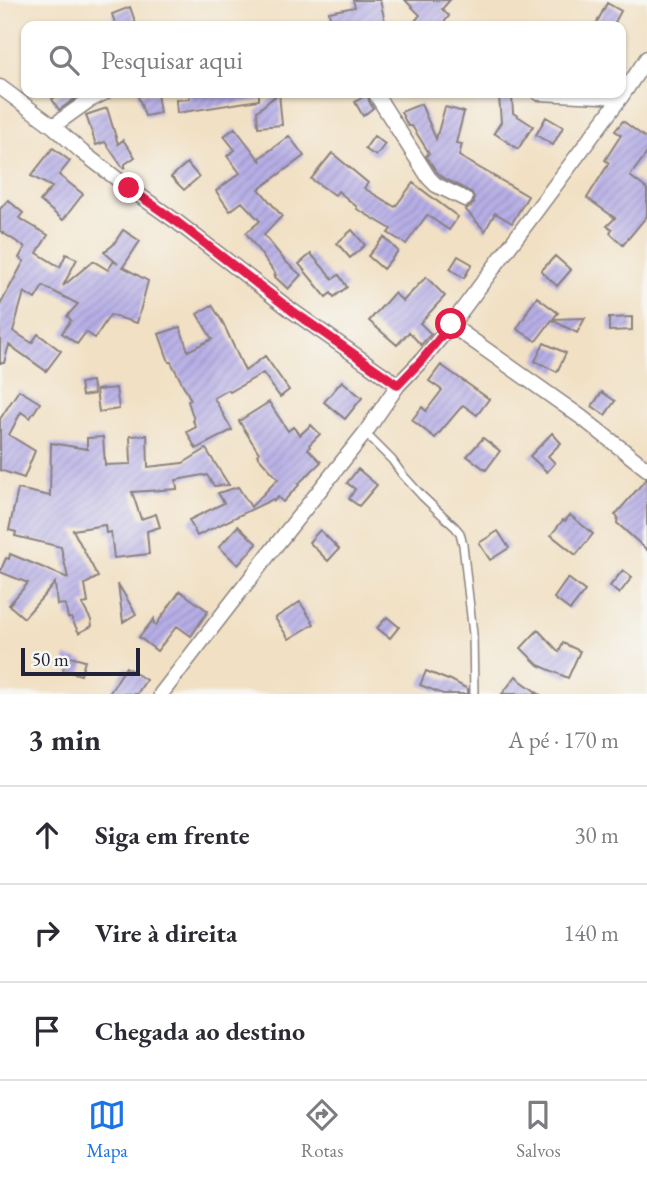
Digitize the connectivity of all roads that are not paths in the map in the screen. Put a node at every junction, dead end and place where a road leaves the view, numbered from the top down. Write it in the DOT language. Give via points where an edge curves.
graph roads {
  1 [pos="647,58"];
  2 [pos="0,87"];
  3 [pos="626,90"];
  4 [pos="95,98"];
  5 [pos="378,98"];
  6 [pos="620,98"];
  7 [pos="53,126"];
  8 [pos="465,199"];
  9 [pos="451,324"];
  10 [pos="398,385"];
  11 [pos="366,433"];
  12 [pos="647,468"];
  13 [pos="161,694"];
  14 [pos="474,694"];
  1 -- 3 [label="street"];
  2 -- 7 [label="street"];
  4 -- 7 [label="street"];
  5 -- 8 [label="street" via="429,178"];
  6 -- 9 [label="street"];
  7 -- 10 [label="street" via="291,310"];
  9 -- 10 [label="street"];
  9 -- 12 [label="street"];
  10 -- 11 [label="street"];
  11 -- 13 [label="street"];
  11 -- 14 [label="lane" via="460,533 473,634"];
}
